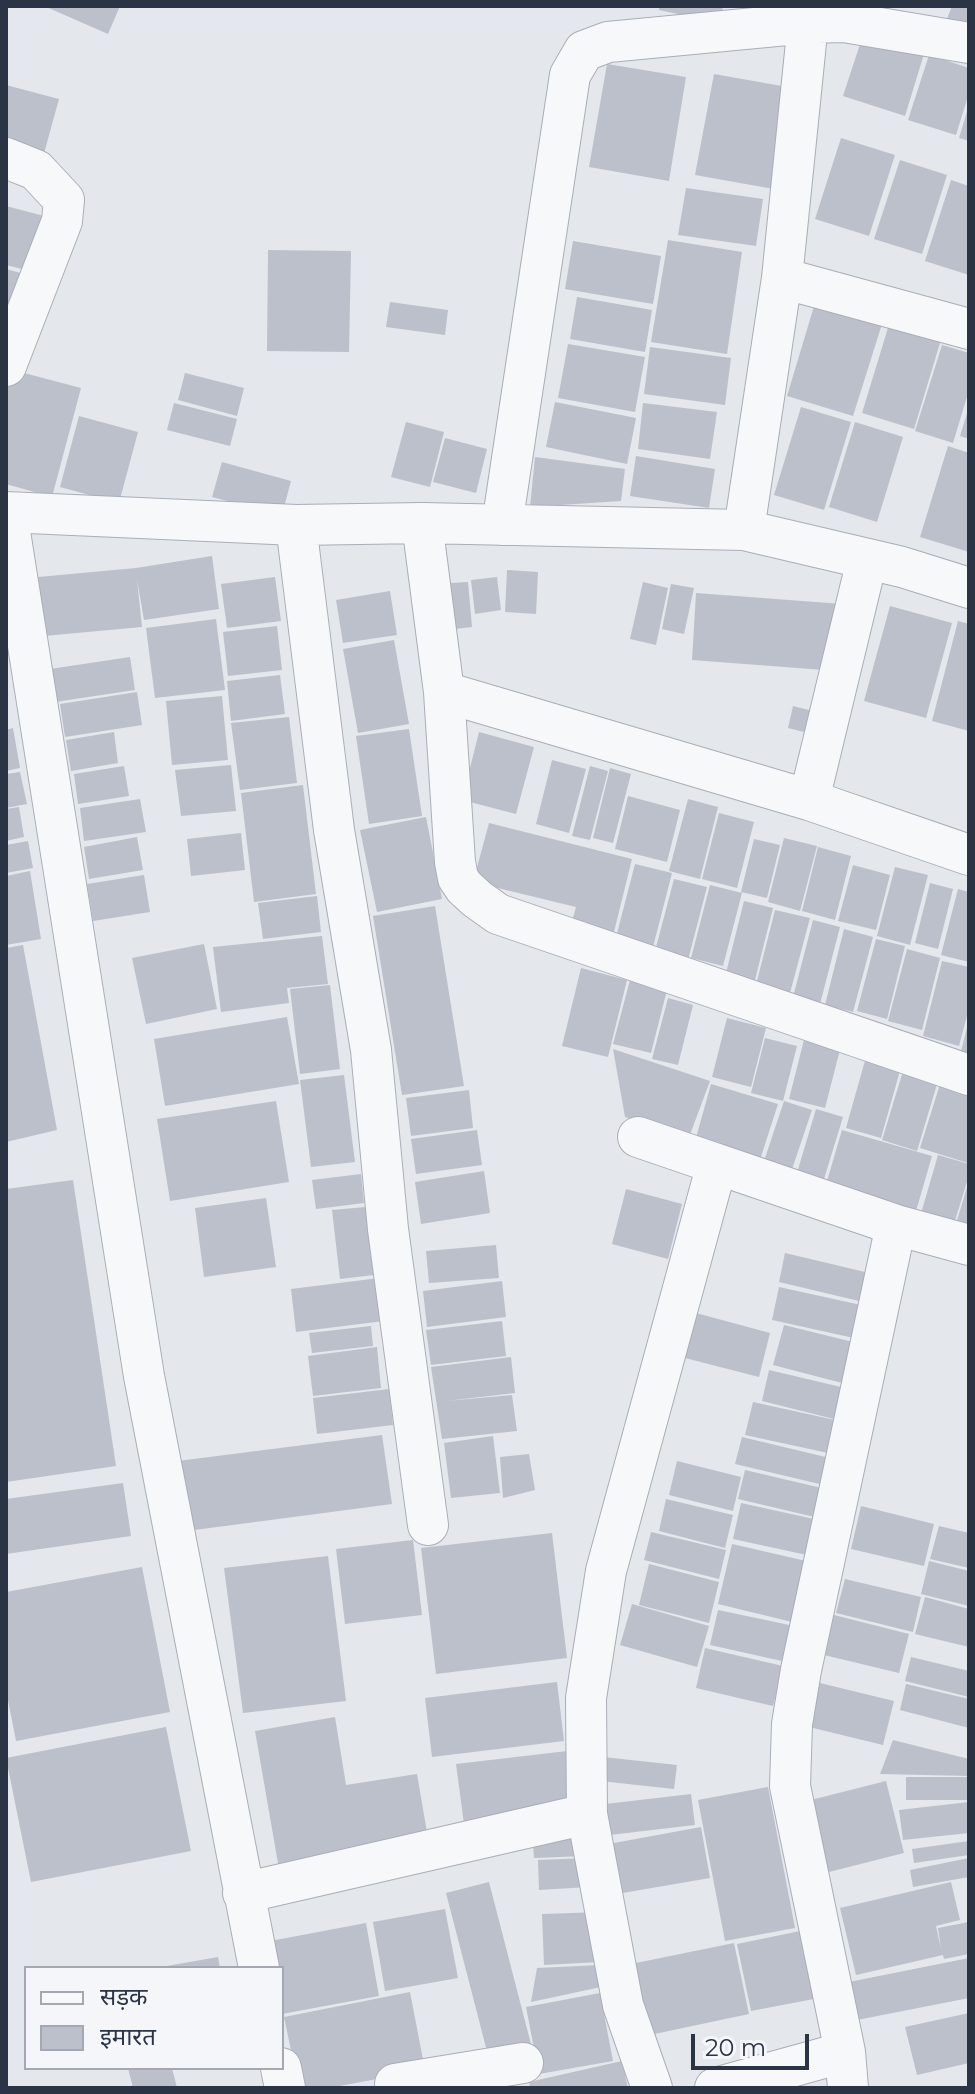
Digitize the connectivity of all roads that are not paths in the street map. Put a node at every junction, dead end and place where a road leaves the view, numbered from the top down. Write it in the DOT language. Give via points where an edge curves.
graph roads {
  1 [pos="808,23"];
  2 [pos="969,43"];
  3 [pos="6,158"];
  4 [pos="782,278"];
  5 [pos="969,329"];
  6 [pos="6,366"];
  7 [pos="6,512"];
  8 [pos="422,523"];
  9 [pos="296,525"];
  10 [pos="502,525"];
  11 [pos="744,530"];
  12 [pos="867,560"];
  13 [pos="969,588"];
  14 [pos="444,692"];
  15 [pos="809,800"];
  16 [pos="969,855"];
  17 [pos="969,1075"];
  18 [pos="638,1137"];
  19 [pos="717,1164"];
  20 [pos="896,1225"];
  21 [pos="969,1245"];
  22 [pos="428,1525"];
  23 [pos="587,1814"];
  24 [pos="243,1893"];
  25 [pos="259,1966"];
  26 [pos="523,2063"];
  27 [pos="846,2070"];
  28 [pos="387,2087"];
  29 [pos="652,2088"];
  30 [pos="715,2088"];
  1 -- 2 [label="street" via="844,22"];
  1 -- 4 [label="street"];
  1 -- 10 [label="street" via="608,42 584,51 570,75"];
  3 -- 6 [label="street" via="36,170 64,200 62,221"];
  4 -- 5 [label="street"];
  4 -- 11 [label="street"];
  7 -- 9 [label="street"];
  7 -- 24 [label="street" via="144,1376"];
  8 -- 9 [label="street"];
  8 -- 10 [label="street"];
  8 -- 14 [label="street"];
  9 -- 22 [label="street" via="334,830 371,1050 388,1229"];
  10 -- 11 [label="street"];
  11 -- 12 [label="street"];
  12 -- 13 [label="street"];
  12 -- 15 [label="street"];
  14 -- 15 [label="street"];
  14 -- 17 [label="street" via="458,878 487,907"];
  15 -- 16 [label="street"];
  18 -- 19 [label="street"];
  19 -- 20 [label="street"];
  19 -- 23 [label="street" via="606,1571 586,1698"];
  20 -- 21 [label="street"];
  20 -- 27 [label="street" via="792,1724 790,1786"];
  23 -- 24 [label="street"];
  23 -- 29 [label="street" via="623,2005"];
  24 -- 25 [label="street"];
  26 -- 28 [label="street"];
  27 -- 30 [label="street"];
}
